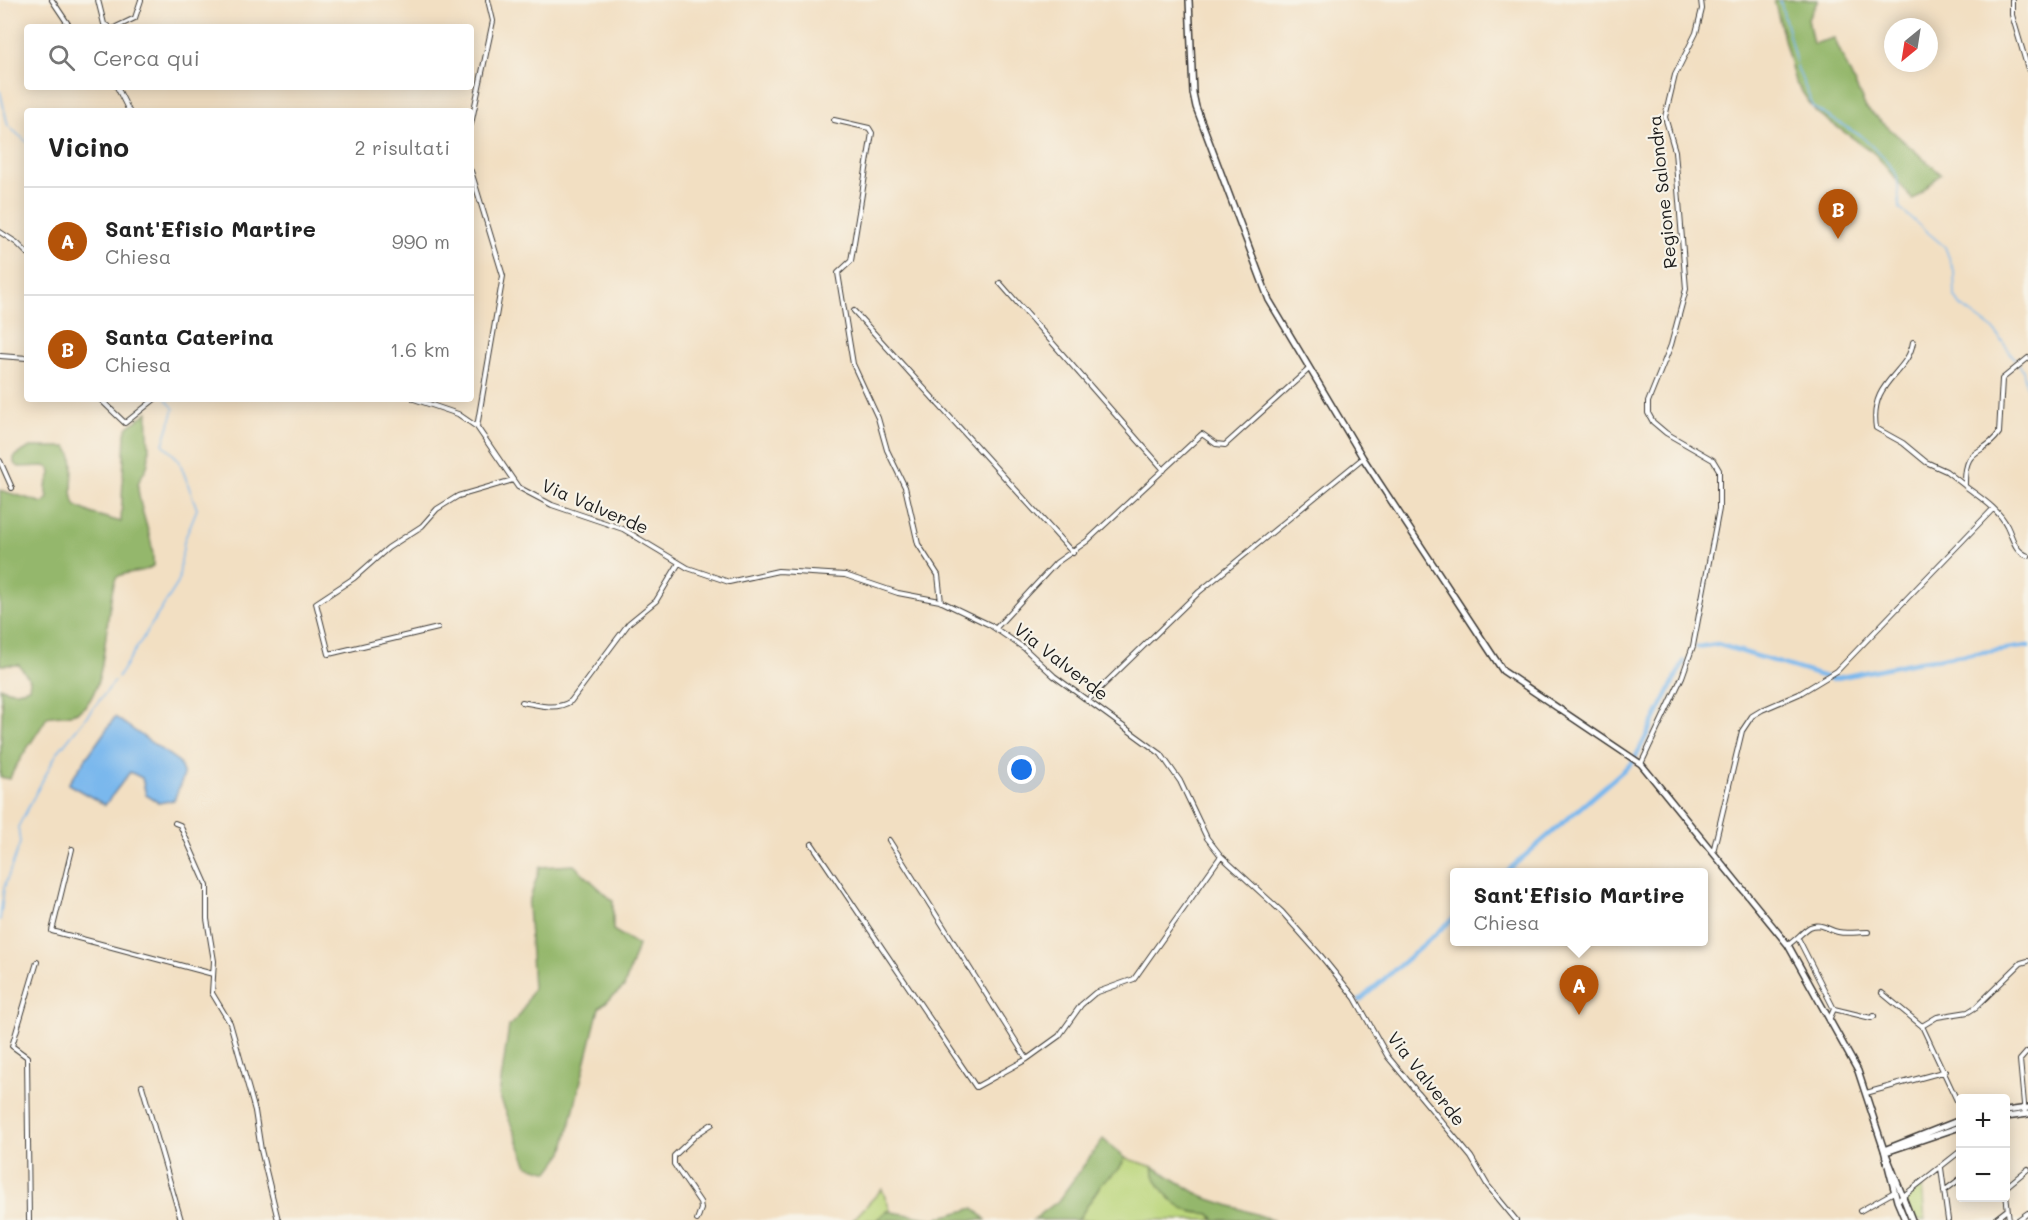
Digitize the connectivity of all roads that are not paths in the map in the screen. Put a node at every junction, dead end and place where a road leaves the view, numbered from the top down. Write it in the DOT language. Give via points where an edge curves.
graph roads {
  1 [pos="52,0"];
  2 [pos="98,0"];
  3 [pos="141,0"];
  4 [pos="488,0"];
  5 [pos="1189,0"];
  6 [pos="1701,0"];
  7 [pos="2012,0"];
  8 [pos="68,24"];
  9 [pos="104,24"];
  10 [pos="122,24"];
  11 [pos="2028,69"];
  12 [pos="118,90"];
  13 [pos="128,108"];
  14 [pos="474,110"];
  15 [pos="834,120"];
  16 [pos="474,181"];
  17 [pos="0,232"];
  18 [pos="24,250"];
  19 [pos="1000,283"];
  20 [pos="854,311"];
  21 [pos="1913,342"];
  22 [pos="0,356"];
  23 [pos="24,358"];
  24 [pos="2026,359"];
  25 [pos="1310,369"];
  26 [pos="103,402"];
  27 [pos="151,402"];
  28 [pos="423,402"];
  29 [pos="477,427"];
  30 [pos="1363,458"];
  31 [pos="0,461"];
  32 [pos="1164,470"];
  33 [pos="513,480"];
  34 [pos="1965,486"];
  35 [pos="12,488"];
  36 [pos="1993,509"];
  37 [pos="1073,553"];
  38 [pos="2028,556"];
  39 [pos="679,563"];
  40 [pos="941,602"];
  41 [pos="438,628"];
  42 [pos="996,628"];
  43 [pos="1087,701"];
  44 [pos="522,702"];
  45 [pos="1637,760"];
  46 [pos="176,823"];
  47 [pos="889,840"];
  48 [pos="812,844"];
  49 [pos="72,849"];
  50 [pos="1713,852"];
  51 [pos="1221,856"];
  52 [pos="1868,932"];
  53 [pos="1799,940"];
  54 [pos="1788,945"];
  55 [pos="2028,960"];
  56 [pos="37,962"];
  57 [pos="213,974"];
  58 [pos="1882,993"];
  59 [pos="1834,1010"];
  60 [pos="1874,1016"];
  61 [pos="1829,1020"];
  62 [pos="1922,1026"];
  63 [pos="2027,1052"];
  64 [pos="1027,1059"];
  65 [pos="1946,1071"];
  66 [pos="142,1086"];
  67 [pos="1866,1092"];
  68 [pos="1956,1097"];
  69 [pos="2026,1109"];
  70 [pos="2010,1111"];
  71 [pos="2010,1115"];
  72 [pos="1956,1122"];
  73 [pos="712,1124"];
  74 [pos="1956,1128"];
  75 [pos="1884,1150"];
  76 [pos="1956,1156"];
  77 [pos="1941,1167"];
  78 [pos="2028,1169"];
  79 [pos="1956,1182"];
  80 [pos="2010,1184"];
  81 [pos="1944,1191"];
  82 [pos="1894,1192"];
  83 [pos="1899,1200"];
  84 [pos="2006,1202"];
  85 [pos="2007,1210"];
  86 [pos="1860,1211"];
  87 [pos="2028,1213"];
  88 [pos="30,1220"];
  89 [pos="181,1220"];
  90 [pos="278,1220"];
  91 [pos="697,1220"];
  92 [pos="1516,1220"];
  93 [pos="1905,1220"];
  94 [pos="1911,1220"];
  95 [pos="1947,1220"];
  96 [pos="1994,1220"];
  97 [pos="2009,1220"];
  98 [pos="2018,1220"];
  1 -- 8 [label="street"];
  2 -- 9 [label="street"];
  3 -- 10 [label="street" via="135,18"];
  4 -- 14 [label="street" via="493,21"];
  5 -- 25 [label="main road" via="1196,107 1258,275"];
  6 -- 45 [label="street, Regione Salondra" via="1696,33 1675,75 1665,117 1676,151 1686,289 1671,345 1648,402 1648,413 1666,433 1713,459 1719,470 1719,509 1693,646 1682,677"];
  7 -- 11 [label="street"];
  12 -- 13 [label="street"];
  15 -- 40 [label="street" via="869,128 872,133 850,261 838,273 851,353 905,487 918,544 938,575"];
  16 -- 29 [label="street" via="503,276"];
  17 -- 18 [label="street"];
  19 -- 32 [label="street"];
  20 -- 37 [label="street"];
  21 -- 34 [label="street" via="1877,402 1876,428"];
  22 -- 23 [label="street"];
  24 -- 34 [label="street" via="2002,379 1999,433 1967,461"];
  25 -- 30 [label="main road"];
  25 -- 32 [label="street" via="1225,445 1202,434"];
  26 -- 27 [label="street" via="126,423"];
  28 -- 29 [label="street, Via Valverde" via="458,414"];
  29 -- 33 [label="street, Via Valverde"];
  30 -- 43 [label="street" via="1199,592"];
  30 -- 45 [label="main road" via="1503,671"];
  31 -- 35 [label="street"];
  32 -- 37 [label="street"];
  33 -- 39 [label="street, Via Valverde" via="518,487 552,505 623,530"];
  33 -- 41 [label="street" via="451,500 354,578 316,603 329,654"];
  34 -- 36 [label="street"];
  36 -- 38 [label="street" via="2006,523 2020,553"];
  36 -- 50 [label="street" via="1832,675 1752,716 1742,730"];
  37 -- 42 [label="street" via="1056,563"];
  39 -- 40 [label="street, Via Valverde" via="729,582 777,571 845,575"];
  39 -- 44 [label="street" via="656,601 629,623 571,701 562,707"];
  40 -- 42 [label="street, Via Valverde"];
  42 -- 43 [label="street, Via Valverde"];
  43 -- 51 [label="street, Via Valverde" via="1161,754"];
  45 -- 50 [label="main road"];
  46 -- 57 [label="street" via="207,886"];
  47 -- 64 [label="street"];
  48 -- 64 [label="street" via="976,1087"];
  49 -- 57 [label="street" via="51,930"];
  50 -- 54 [label="main road"];
  51 -- 64 [label="street" via="1134,979 1095,993 1081,1005 1059,1036"];
  51 -- 92 [label="street, Via Valverde" via="1282,912 1342,981 1388,1057 1471,1157 1488,1186"];
  52 -- 53 [label="street" via="1841,933 1818,925 1806,929"];
  53 -- 54 [label="street"];
  53 -- 59 [label="street"];
  54 -- 61 [label="main road"];
  55 -- 62 [label="street" via="1968,1012 1937,1017"];
  56 -- 88 [label="street" via="12,1046 27,1057"];
  57 -- 90 [label="street" via="213,996 230,1023 255,1111"];
  58 -- 62 [label="street"];
  59 -- 60 [label="street"];
  59 -- 61 [label="street"];
  61 -- 67 [label="main road"];
  62 -- 65 [label="street"];
  63 -- 69 [label="street" via="2020,1060"];
  65 -- 67 [label="street"];
  65 -- 68 [label="street"];
  66 -- 89 [label="street"];
  67 -- 75 [label="main road"];
  69 -- 70 [label="main road"];
  69 -- 71 [label="main road"];
  72 -- 75 [label="main road"];
  73 -- 91 [label="street" via="674,1156 674,1164 699,1202"];
  74 -- 75 [label="main road"];
  75 -- 82 [label="main road"];
  75 -- 83 [label="main road"];
  76 -- 77 [label="street"];
  77 -- 81 [label="street"];
  77 -- 83 [label="street"];
  78 -- 80 [label="street"];
  79 -- 81 [label="street"];
  81 -- 95 [label="street"];
  82 -- 83 [label="main road"];
  82 -- 86 [label="street"];
  83 -- 93 [label="main road"];
  83 -- 94 [label="main road"];
  84 -- 85 [label="street"];
  85 -- 96 [label="street"];
  85 -- 97 [label="street"];
  87 -- 98 [label="street"];
}
